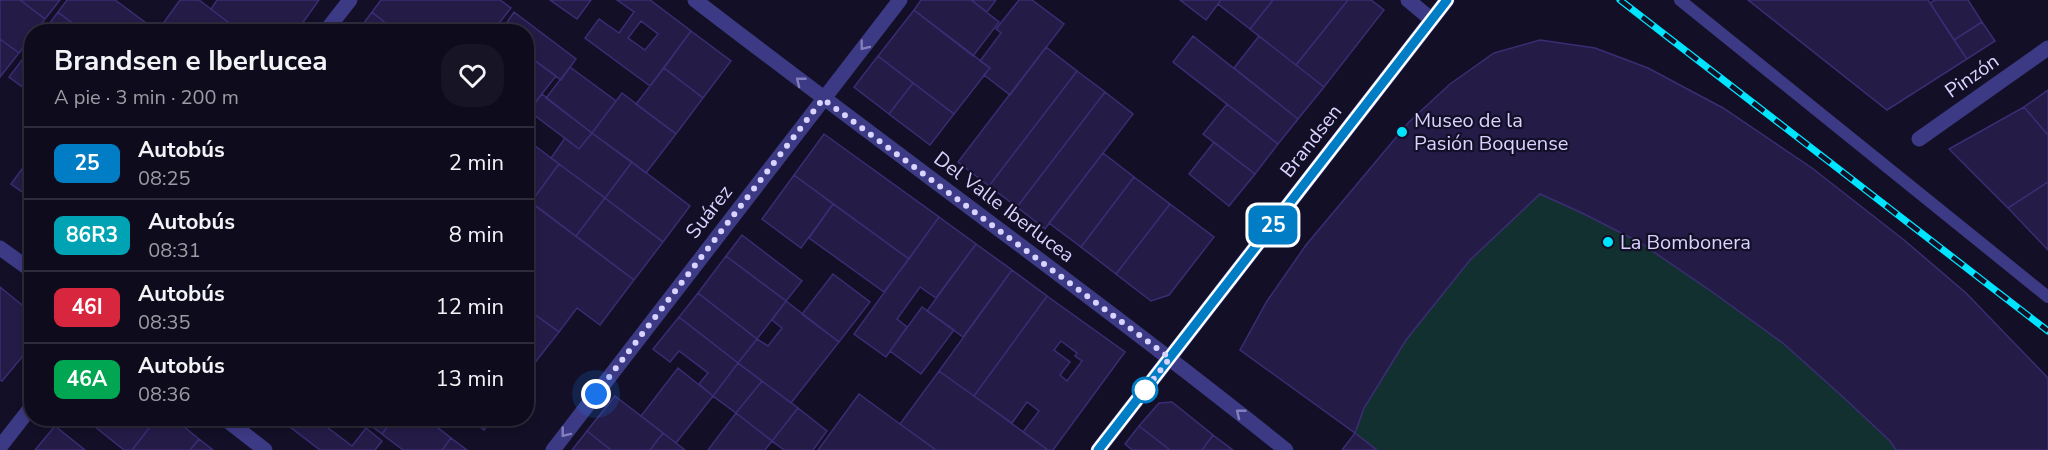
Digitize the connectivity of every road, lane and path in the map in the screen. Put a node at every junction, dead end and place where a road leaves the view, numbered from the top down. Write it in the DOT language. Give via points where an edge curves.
graph roads {
  1 [pos="350,0"];
  2 [pos="695,0"];
  3 [pos="900,0"];
  4 [pos="1408,0"];
  5 [pos="1447,0"];
  6 [pos="1680,0"];
  7 [pos="1432,20"];
  8 [pos="331,24"];
  9 [pos="2048,48"];
  10 [pos="823,99"];
  11 [pos="1919,139"];
  12 [pos="0,248"];
  13 [pos="24,265"];
  14 [pos="2048,297"];
  15 [pos="1170,358"];
  16 [pos="24,416"];
  17 [pos="234,426"];
  18 [pos="0,447"];
  19 [pos="265,450"];
  20 [pos="553,450"];
  21 [pos="1098,450"];
  22 [pos="1286,450"];
  1 -- 8 [label="street"];
  10 -- 2 [label="street, Del Valle Iberlucea, one-way"];
  3 -- 10 [label="street, Suárez, one-way"];
  4 -- 7 [label="street"];
  5 -- 7 [label="street, Brandsen"];
  6 -- 14 [label="lane"];
  7 -- 15 [label="street, Brandsen"];
  9 -- 11 [label="street, Pinzón"];
  10 -- 15 [label="street, Del Valle Iberlucea"];
  10 -- 20 [label="street, Suárez, one-way"];
  12 -- 13 [label="street"];
  15 -- 21 [label="street, Brandsen"];
  22 -- 15 [label="street, Del Valle Iberlucea, one-way"];
  16 -- 18 [label="street"];
  17 -- 19 [label="street"];
}
